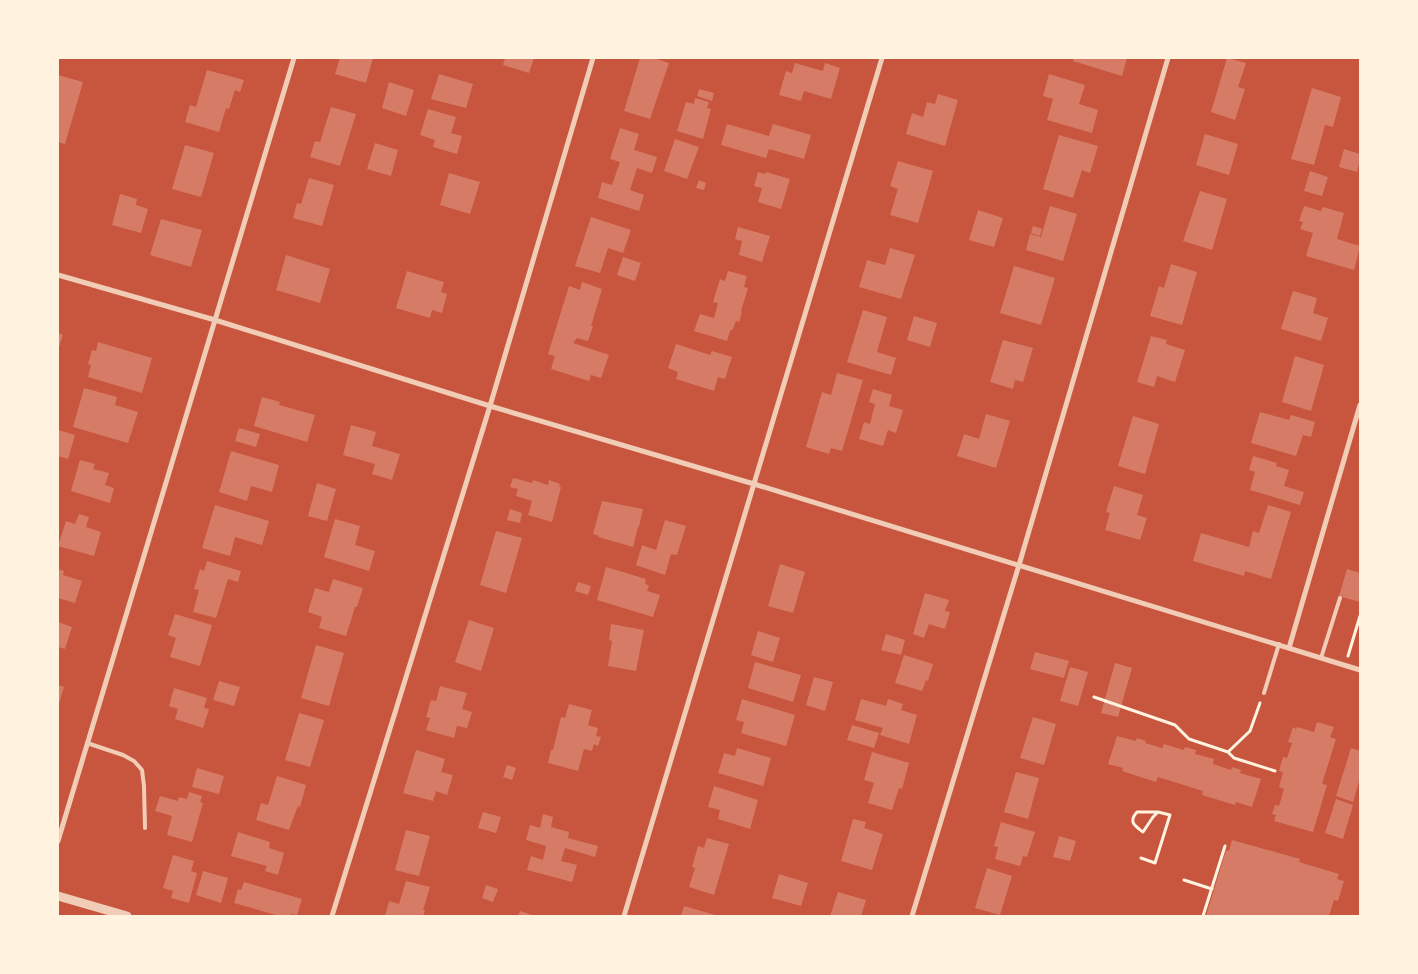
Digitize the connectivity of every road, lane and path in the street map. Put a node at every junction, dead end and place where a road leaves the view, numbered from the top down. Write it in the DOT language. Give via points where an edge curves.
graph roads {
  1 [pos="294,58"];
  2 [pos="593,58"];
  3 [pos="882,58"];
  4 [pos="1168,58"];
  5 [pos="58,275"];
  6 [pos="215,320"];
  7 [pos="1360,405"];
  8 [pos="490,406"];
  9 [pos="754,484"];
  10 [pos="1019,565"];
  11 [pos="1340,598"];
  12 [pos="1360,616"];
  13 [pos="1279,644"];
  14 [pos="1289,648"];
  15 [pos="1321,658"];
  16 [pos="1346,665"];
  17 [pos="1360,670"];
  18 [pos="1264,693"];
  19 [pos="1094,697"];
  20 [pos="87,743"];
  21 [pos="1228,752"];
  22 [pos="1275,772"];
  23 [pos="1158,812"];
  24 [pos="145,828"];
  25 [pos="58,841"];
  26 [pos="1224,846"];
  27 [pos="1141,858"];
  28 [pos="1184,880"];
  29 [pos="1212,889"];
  30 [pos="58,896"];
  31 [pos="127,916"];
  32 [pos="332,916"];
  33 [pos="624,916"];
  34 [pos="912,916"];
  35 [pos="1203,916"];
  1 -- 6 [label="street"];
  2 -- 8 [label="street"];
  3 -- 9 [label="street"];
  4 -- 10 [label="street"];
  5 -- 6 [label="street"];
  6 -- 8 [label="street"];
  6 -- 20 [label="street"];
  7 -- 14 [label="street"];
  8 -- 9 [label="street"];
  8 -- 32 [label="street"];
  9 -- 10 [label="street"];
  9 -- 33 [label="street"];
  10 -- 13 [label="street"];
  10 -- 34 [label="street"];
  11 -- 15 [label="lane"];
  12 -- 16 [label="path"];
  13 -- 14 [label="street"];
  13 -- 18 [label="lane"];
  14 -- 15 [label="street"];
  15 -- 16 [label="street"];
  16 -- 17 [label="street"];
  18 -- 21 [label="path" via="1250,731"];
  19 -- 21 [label="path" via="1175,725 1188,739"];
  20 -- 24 [label="lane" via="134,760 142,770"];
  20 -- 25 [label="street"];
  21 -- 22 [label="path" via="1234,758"];
  23 -- 23 [label="path" via="1143,832 1134,826 1133,818 1137,812"];
  23 -- 27 [label="path" via="1170,815 1155,863"];
  26 -- 29 [label="path"];
  28 -- 29 [label="path"];
  29 -- 35 [label="path"];
  30 -- 31 [label="street"];
}
